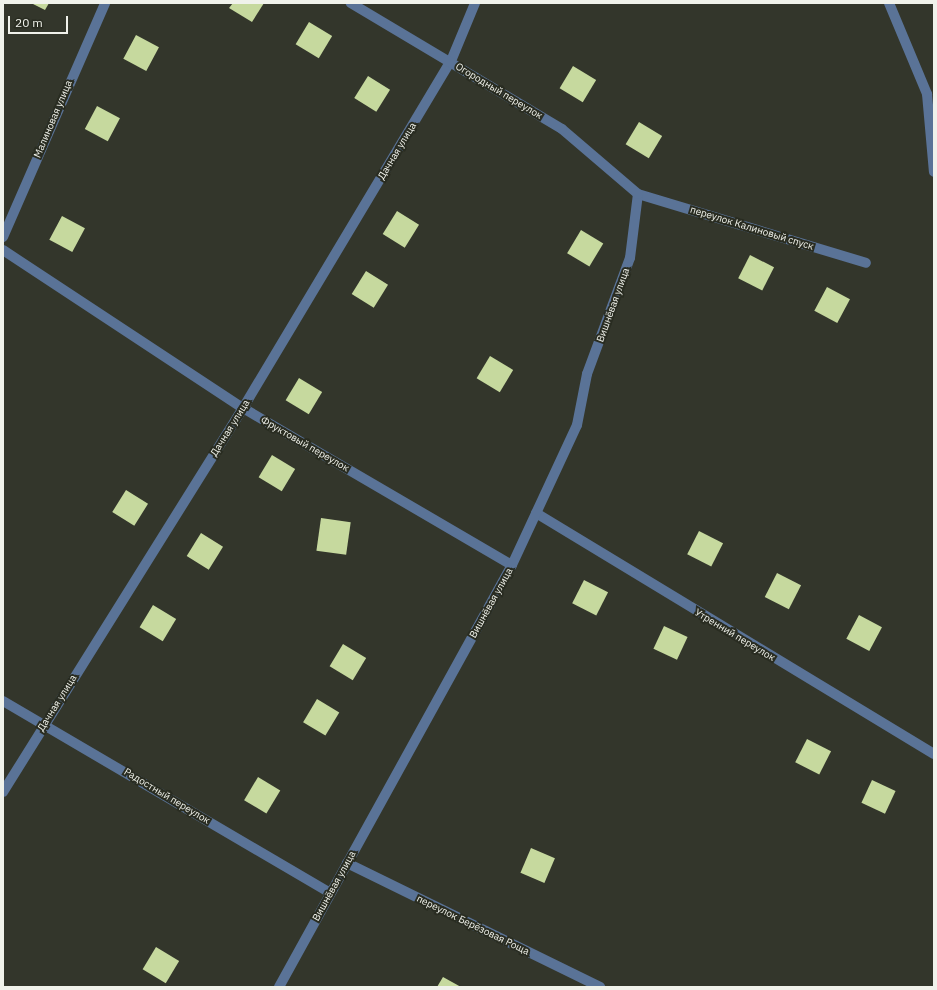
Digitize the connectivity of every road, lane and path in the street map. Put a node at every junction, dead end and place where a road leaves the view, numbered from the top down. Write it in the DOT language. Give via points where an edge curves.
graph roads {
  1 [pos="105,3"];
  2 [pos="351,3"];
  3 [pos="475,3"];
  4 [pos="889,3"];
  5 [pos="451,61"];
  6 [pos="934,172"];
  7 [pos="638,194"];
  8 [pos="3,236"];
  9 [pos="3,250"];
  10 [pos="866,263"];
  11 [pos="243,408"];
  12 [pos="536,513"];
  13 [pos="512,565"];
  14 [pos="3,700"];
  15 [pos="43,724"];
  16 [pos="934,754"];
  17 [pos="3,792"];
  18 [pos="347,863"];
  19 [pos="330,893"];
  20 [pos="279,987"];
  21 [pos="600,987"];
  1 -- 8 [label="street, Малиновая улица"];
  2 -- 5 [label="street, Огородный переулок"];
  3 -- 5 [label="street, Дачная улица"];
  4 -- 6 [label="street" via="927,94"];
  5 -- 7 [label="street, Огородный переулок" via="562,129"];
  5 -- 11 [label="street, Дачная улица"];
  7 -- 10 [label="street, переулок Калиновый спуск"];
  7 -- 12 [label="street, Вишнёвая улица" via="630,258 587,374 577,425"];
  9 -- 11 [label="street, Фруктовый переулок"];
  11 -- 13 [label="street, Фруктовый переулок"];
  11 -- 15 [label="street, Дачная улица"];
  12 -- 13 [label="street, Вишнёвая улица"];
  12 -- 16 [label="street, Утренний переулок"];
  13 -- 18 [label="street, Вишнёвая улица"];
  14 -- 15 [label="street, Радостный переулок"];
  15 -- 17 [label="street, Дачная улица"];
  15 -- 19 [label="street, Радостный переулок"];
  18 -- 19 [label="street, Вишнёвая улица"];
  18 -- 21 [label="street, переулок Берёзовая Роща"];
  19 -- 20 [label="street, Вишнёвая улица"];
}
